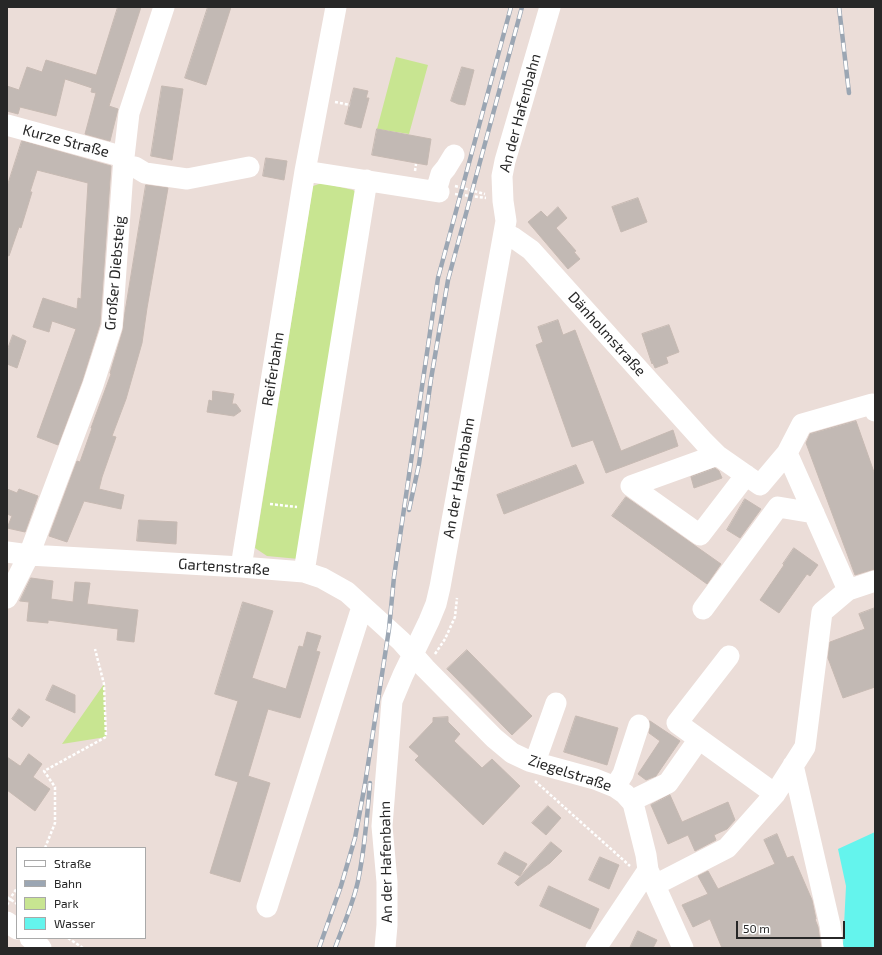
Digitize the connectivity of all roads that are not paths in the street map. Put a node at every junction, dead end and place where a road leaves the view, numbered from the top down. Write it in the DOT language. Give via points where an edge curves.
graph roads {
  1 [pos="164,7"];
  2 [pos="336,7"];
  3 [pos="550,7"];
  4 [pos="9,132"];
  5 [pos="124,161"];
  6 [pos="449,163"];
  7 [pos="249,167"];
  8 [pos="305,170"];
  9 [pos="367,180"];
  10 [pos="504,234"];
  11 [pos="875,411"];
  12 [pos="711,448"];
  13 [pos="787,453"];
  14 [pos="753,480"];
  15 [pos="778,507"];
  16 [pos="814,513"];
  17 [pos="7,552"];
  18 [pos="29,555"];
  19 [pos="240,567"];
  20 [pos="304,572"];
  21 [pos="875,581"];
  22 [pos="848,590"];
  23 [pos="7,598"];
  24 [pos="362,607"];
  25 [pos="703,609"];
  26 [pos="413,654"];
  27 [pos="729,656"];
  28 [pos="556,703"];
  29 [pos="639,725"];
  30 [pos="699,739"];
  31 [pos="535,762"];
  32 [pos="793,765"];
  33 [pos="615,787"];
  34 [pos="775,794"];
  35 [pos="631,801"];
  36 [pos="652,877"];
  37 [pos="267,908"];
  38 [pos="7,922"];
  39 [pos="16,928"];
  40 [pos="31,939"];
  41 [pos="41,948"];
  42 [pos="385,948"];
  43 [pos="596,948"];
  44 [pos="683,948"];
  45 [pos="833,948"];
  1 -- 5 [label="street, Großer Diebsteig" via="129,113"];
  2 -- 8 [label="street, Reiferbahn"];
  3 -- 10 [label="street, An der Hafenbahn" via="502,176 506,221"];
  4 -- 5 [label="street, Kurze Straße"];
  5 -- 7 [label="street, Kurze Straße" via="145,173 186,179"];
  5 -- 18 [label="street, Großer Diebsteig" via="112,326 93,385"];
  6 -- 9 [label="street" via="441,174 438,191"];
  8 -- 9 [label="street"];
  8 -- 19 [label="street, Reiferbahn"];
  9 -- 20 [label="street"];
  10 -- 12 [label="street, Dänholmstraße" via="531,250"];
  10 -- 26 [label="street, An der Hafenbahn" via="440,587 436,604"];
  11 -- 13 [label="street" via="872,404 802,424"];
  12 -- 14 [label="street, Dänholmstraße"];
  12 -- 14 [label="street" via="631,486 700,535"];
  13 -- 14 [label="street"];
  13 -- 16 [label="street"];
  14 -- 15 [label="street, Dänholmstraße"];
  15 -- 16 [label="street"];
  15 -- 25 [label="street"];
  16 -- 22 [label="street"];
  17 -- 18 [label="street, Gartenstraße"];
  18 -- 19 [label="street, Gartenstraße"];
  18 -- 23 [label="street, Großer Diebsteig"];
  19 -- 20 [label="street, Gartenstraße"];
  20 -- 24 [label="street, Gartenstraße" via="322,578 347,592"];
  21 -- 22 [label="street"];
  22 -- 32 [label="street" via="822,612 805,747"];
  24 -- 26 [label="street, Gartenstraße" via="389,629"];
  24 -- 37 [label="street"];
  26 -- 31 [label="street, Ziegelstraße" via="494,738 512,752"];
  26 -- 42 [label="street, An der Hafenbahn" via="392,701 382,826 387,882"];
  27 -- 30 [label="street" via="677,723"];
  28 -- 31 [label="street"];
  29 -- 33 [label="street" via="623,774"];
  30 -- 34 [label="street"];
  30 -- 35 [label="street" via="668,783"];
  31 -- 33 [label="street, Ziegelstraße"];
  32 -- 34 [label="street"];
  32 -- 45 [label="street"];
  33 -- 35 [label="street, Ziegelstraße"];
  34 -- 36 [label="street" via="728,848"];
  35 -- 36 [label="street, Ziegelstraße"];
  36 -- 43 [label="street"];
  36 -- 44 [label="street, Ziegelstraße"];
  38 -- 39 [label="street"];
  40 -- 41 [label="street"];
}
